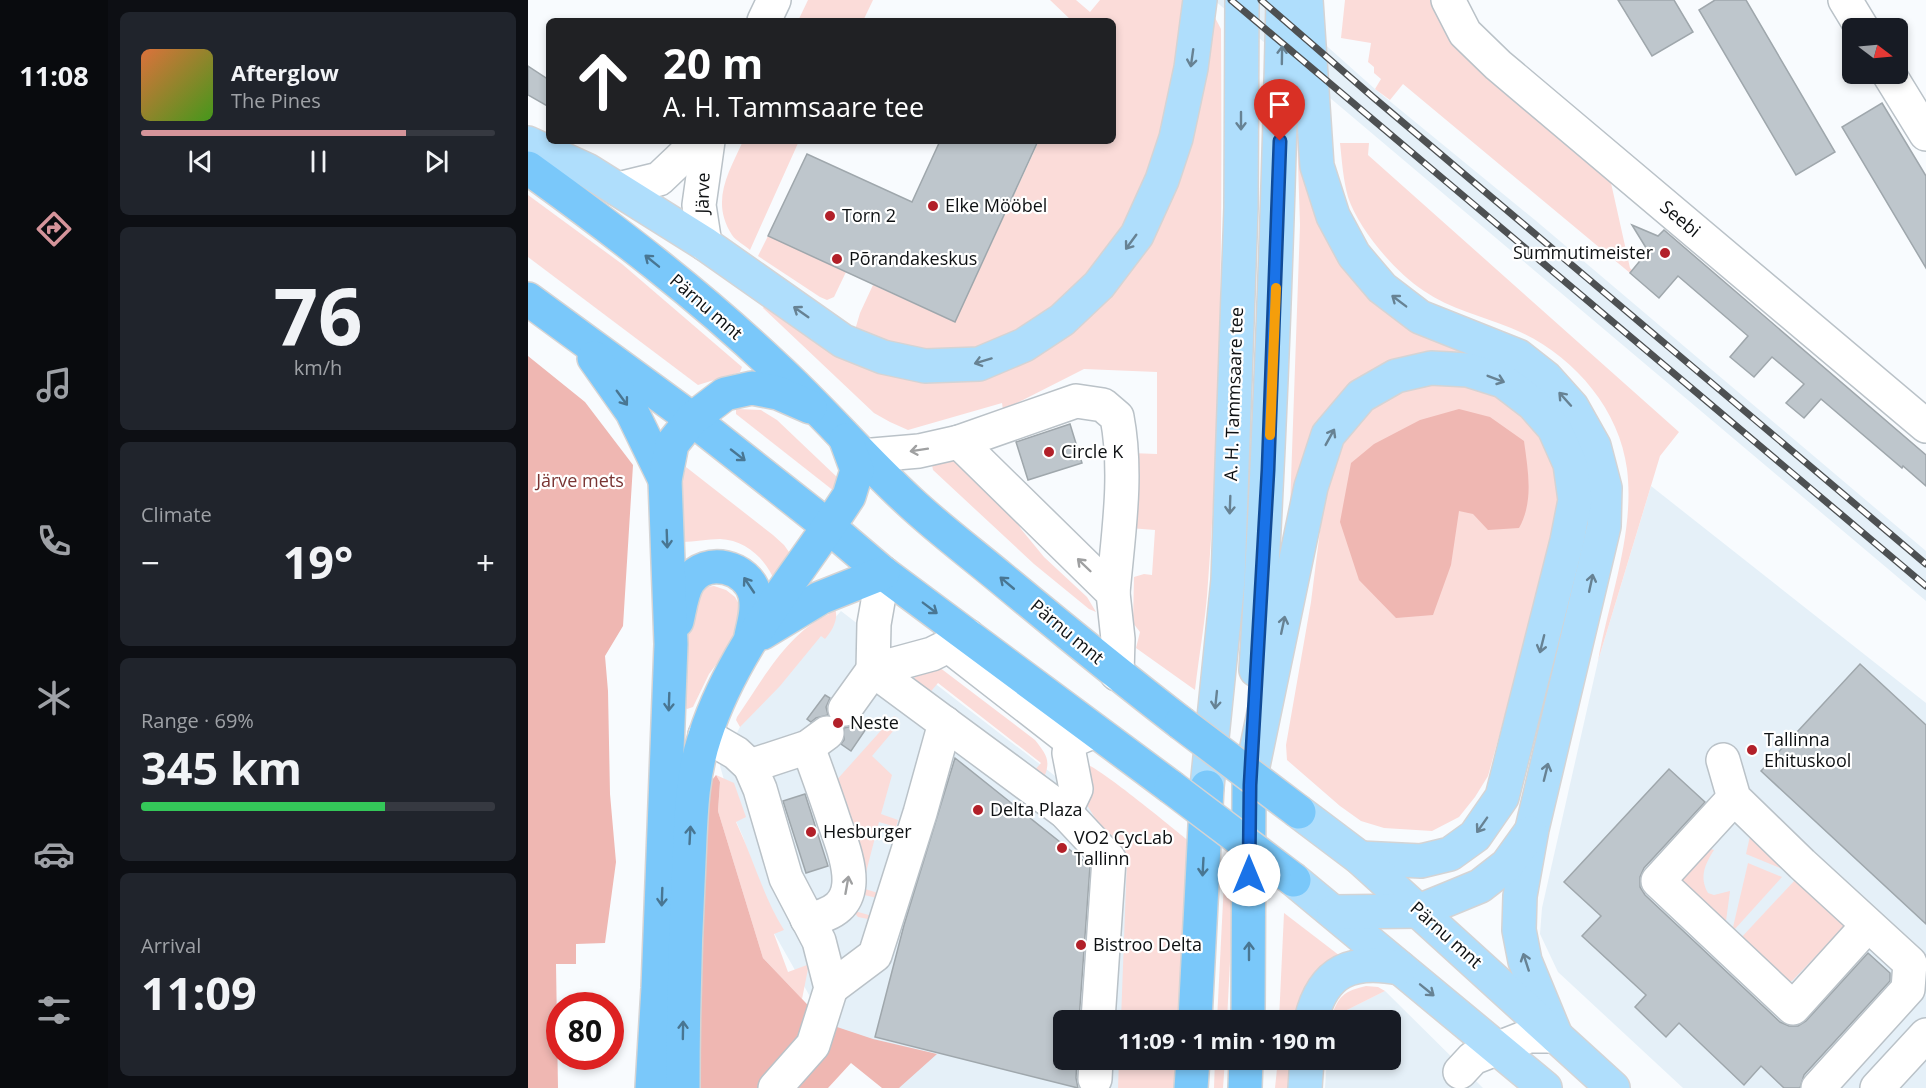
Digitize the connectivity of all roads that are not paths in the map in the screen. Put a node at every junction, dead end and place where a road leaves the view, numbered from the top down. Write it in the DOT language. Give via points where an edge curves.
graph roads {
  1 [pos="1200,0"];
  2 [pos="1242,0"];
  3 [pos="1283,0"];
  4 [pos="1306,0"];
  5 [pos="1448,0"];
  6 [pos="1845,0"];
  7 [pos="1856,18"];
  8 [pos="1895,84"];
  9 [pos="1926,134"];
  10 [pos="528,143"];
  11 [pos="696,144"];
  12 [pos="708,144"];
  13 [pos="528,168"];
  14 [pos="618,189"];
  15 [pos="705,244"];
  16 [pos="528,299"];
  17 [pos="576,333"];
  18 [pos="820,411"];
  19 [pos="692,419"];
  20 [pos="1925,423"];
  21 [pos="959,442"];
  22 [pos="854,448"];
  23 [pos="665,480"];
  24 [pos="829,527"];
  25 [pos="883,573"];
  26 [pos="1113,593"];
  27 [pos="750,641"];
  28 [pos="958,641"];
  29 [pos="671,644"];
  30 [pos="873,670"];
  31 [pos="1117,674"];
  32 [pos="945,723"];
  33 [pos="826,730"];
  34 [pos="705,735"];
  35 [pos="1083,736"];
  36 [pos="1724,760"];
  37 [pos="750,766"];
  38 [pos="1250,785"];
  39 [pos="1207,787"];
  40 [pos="1734,798"];
  41 [pos="1065,812"];
  42 [pos="1299,812"];
  43 [pos="1532,829"];
  44 [pos="1360,858"];
  45 [pos="1294,880"];
  46 [pos="1419,910"];
  47 [pos="1334,912"];
  48 [pos="807,919"];
  49 [pos="1868,925"];
  50 [pos="1918,955"];
  51 [pos="1400,968"];
  52 [pos="831,988"];
  53 [pos="1099,1010"];
  54 [pos="1196,1010"];
  55 [pos="1248,1010"];
  56 [pos="1314,1010"];
  57 [pos="1926,1035"];
  58 [pos="1556,1036"];
  59 [pos="1499,1048"];
  60 [pos="1192,1070"];
  61 [pos="1246,1070"];
  62 [pos="1306,1070"];
  63 [pos="1460,1072"];
  64 [pos="652,1088"];
  65 [pos="683,1088"];
  66 [pos="775,1088"];
  67 [pos="1191,1088"];
  68 [pos="1245,1088"];
  69 [pos="1305,1088"];
  70 [pos="1545,1088"];
  71 [pos="1613,1088"];
  72 [pos="1818,1088"];
  73 [pos="1877,1088"];
  1 -- 15 [label="main road, one-way" via="1176,138 1137,235 1099,285 1062,320 1024,345 979,364 925,366 883,357 843,341"];
  2 -- 39 [label="main road, A. H. Tammsaare tee, one-way" via="1241,208 1228,580"];
  38 -- 3 [label="main road, A. H. Tammsaare tee, one-way" via="1277,259"];
  43 -- 4 [label="main road, one-way" via="1604,526 1605,488 1594,446 1572,407 1546,378 1518,357 1420,317 1382,288 1354,255 1333,216 1317,166"];
  5 -- 20 [label="street, Seebi" via="1465,33 1498,65"];
  6 -- 7 [label="street"];
  8 -- 9 [label="street"];
  10 -- 14 [label="main road"];
  11 -- 14 [label="street, Järve" via="659,179"];
  12 -- 15 [label="street, Järve" via="699,205"];
  18 -- 13 [label="highway, Pärnu mnt, one-way" via="702,302 618,233"];
  14 -- 15 [label="main road"];
  16 -- 17 [label="highway"];
  17 -- 19 [label="highway"];
  17 -- 23 [label="highway, one-way" via="632,412"];
  18 -- 19 [label="highway" via="777,393 752,388 725,394"];
  18 -- 22 [label="highway, Pärnu mnt"];
  19 -- 23 [label="highway" via="672,444"];
  19 -- 24 [label="highway, one-way"];
  21 -- 22 [label="street, one-way" via="918,451"];
  26 -- 21 [label="street, one-way"];
  21 -- 26 [label="street" via="1076,401 1103,405 1118,417 1122,442 1121,508"];
  22 -- 24 [label="highway" via="856,470 849,496"];
  31 -- 22 [label="highway, Pärnu mnt, one-way" via="911,504"];
  23 -- 29 [label="highway, one-way"];
  24 -- 25 [label="highway"];
  24 -- 27 [label="highway"];
  25 -- 27 [label="highway" via="812,602"];
  25 -- 28 [label="highway, one-way"];
  25 -- 30 [label="street" via="874,624"];
  26 -- 31 [label="street"];
  27 -- 29 [label="highway, one-way" via="756,611 754,593 746,579 726,567 716,566 704,568 687,583"];
  27 -- 34 [label="highway"];
  28 -- 30 [label="street" via="932,654"];
  28 -- 35 [label="highway"];
  29 -- 64 [label="highway, one-way"];
  30 -- 32 [label="street"];
  30 -- 33 [label="street"];
  31 -- 42 [label="highway, Pärnu mnt, bridge"];
  32 -- 41 [label="street"];
  32 -- 52 [label="street" via="875,955"];
  33 -- 37 [label="street"];
  48 -- 33 [label="street, one-way" via="824,917 836,909 848,891 850,868"];
  34 -- 37 [label="street"];
  65 -- 34 [label="highway, one-way" via="694,775"];
  35 -- 41 [label="street" via="1069,753 1076,789"];
  35 -- 45 [label="highway, bridge" via="1171,787"];
  36 -- 40 [label="street"];
  37 -- 48 [label="street" via="786,878"];
  38 -- 44 [label="main road, one-way" via="1311,487 1328,435 1360,396 1396,376 1431,368 1468,370 1503,381 1533,404 1554,428 1570,464 1575,500 1502,797 1475,836 1450,855 1421,861"];
  55 -- 38 [label="highway, one-way"];
  39 -- 54 [label="highway, one-way"];
  40 -- 49 [label="street"];
  40 -- 49 [label="street" via="1658,881 1792,1008"];
  41 -- 53 [label="street" via="1109,859"];
  42 -- 44 [label="main road, Pärnu mnt"];
  43 -- 46 [label="main road" via="1507,865 1480,886"];
  58 -- 43 [label="main road, one-way" via="1525,961 1519,930 1520,896"];
  44 -- 46 [label="main road, Pärnu mnt"];
  45 -- 47 [label="main road"];
  46 -- 47 [label="main road"];
  46 -- 58 [label="main road, Pärnu mnt"];
  47 -- 51 [label="main road"];
  48 -- 52 [label="street" via="819,941"];
  49 -- 50 [label="street"];
  50 -- 72 [label="street" via="1908,989"];
  51 -- 56 [label="main road" via="1359,965 1342,972 1328,982"];
  51 -- 59 [label="main road, one-way"];
  52 -- 66 [label="street" via="813,1045"];
  57 -- 73 [label="street"];
  58 -- 59 [label="street" via="1529,1036"];
  58 -- 71 [label="main road, Pärnu mnt"];
  59 -- 63 [label="street" via="1473,1058"];
  59 -- 70 [label="main road"];
  60 -- 67 [label="highway"];
  61 -- 68 [label="highway"];
  62 -- 69 [label="main road"];
}
